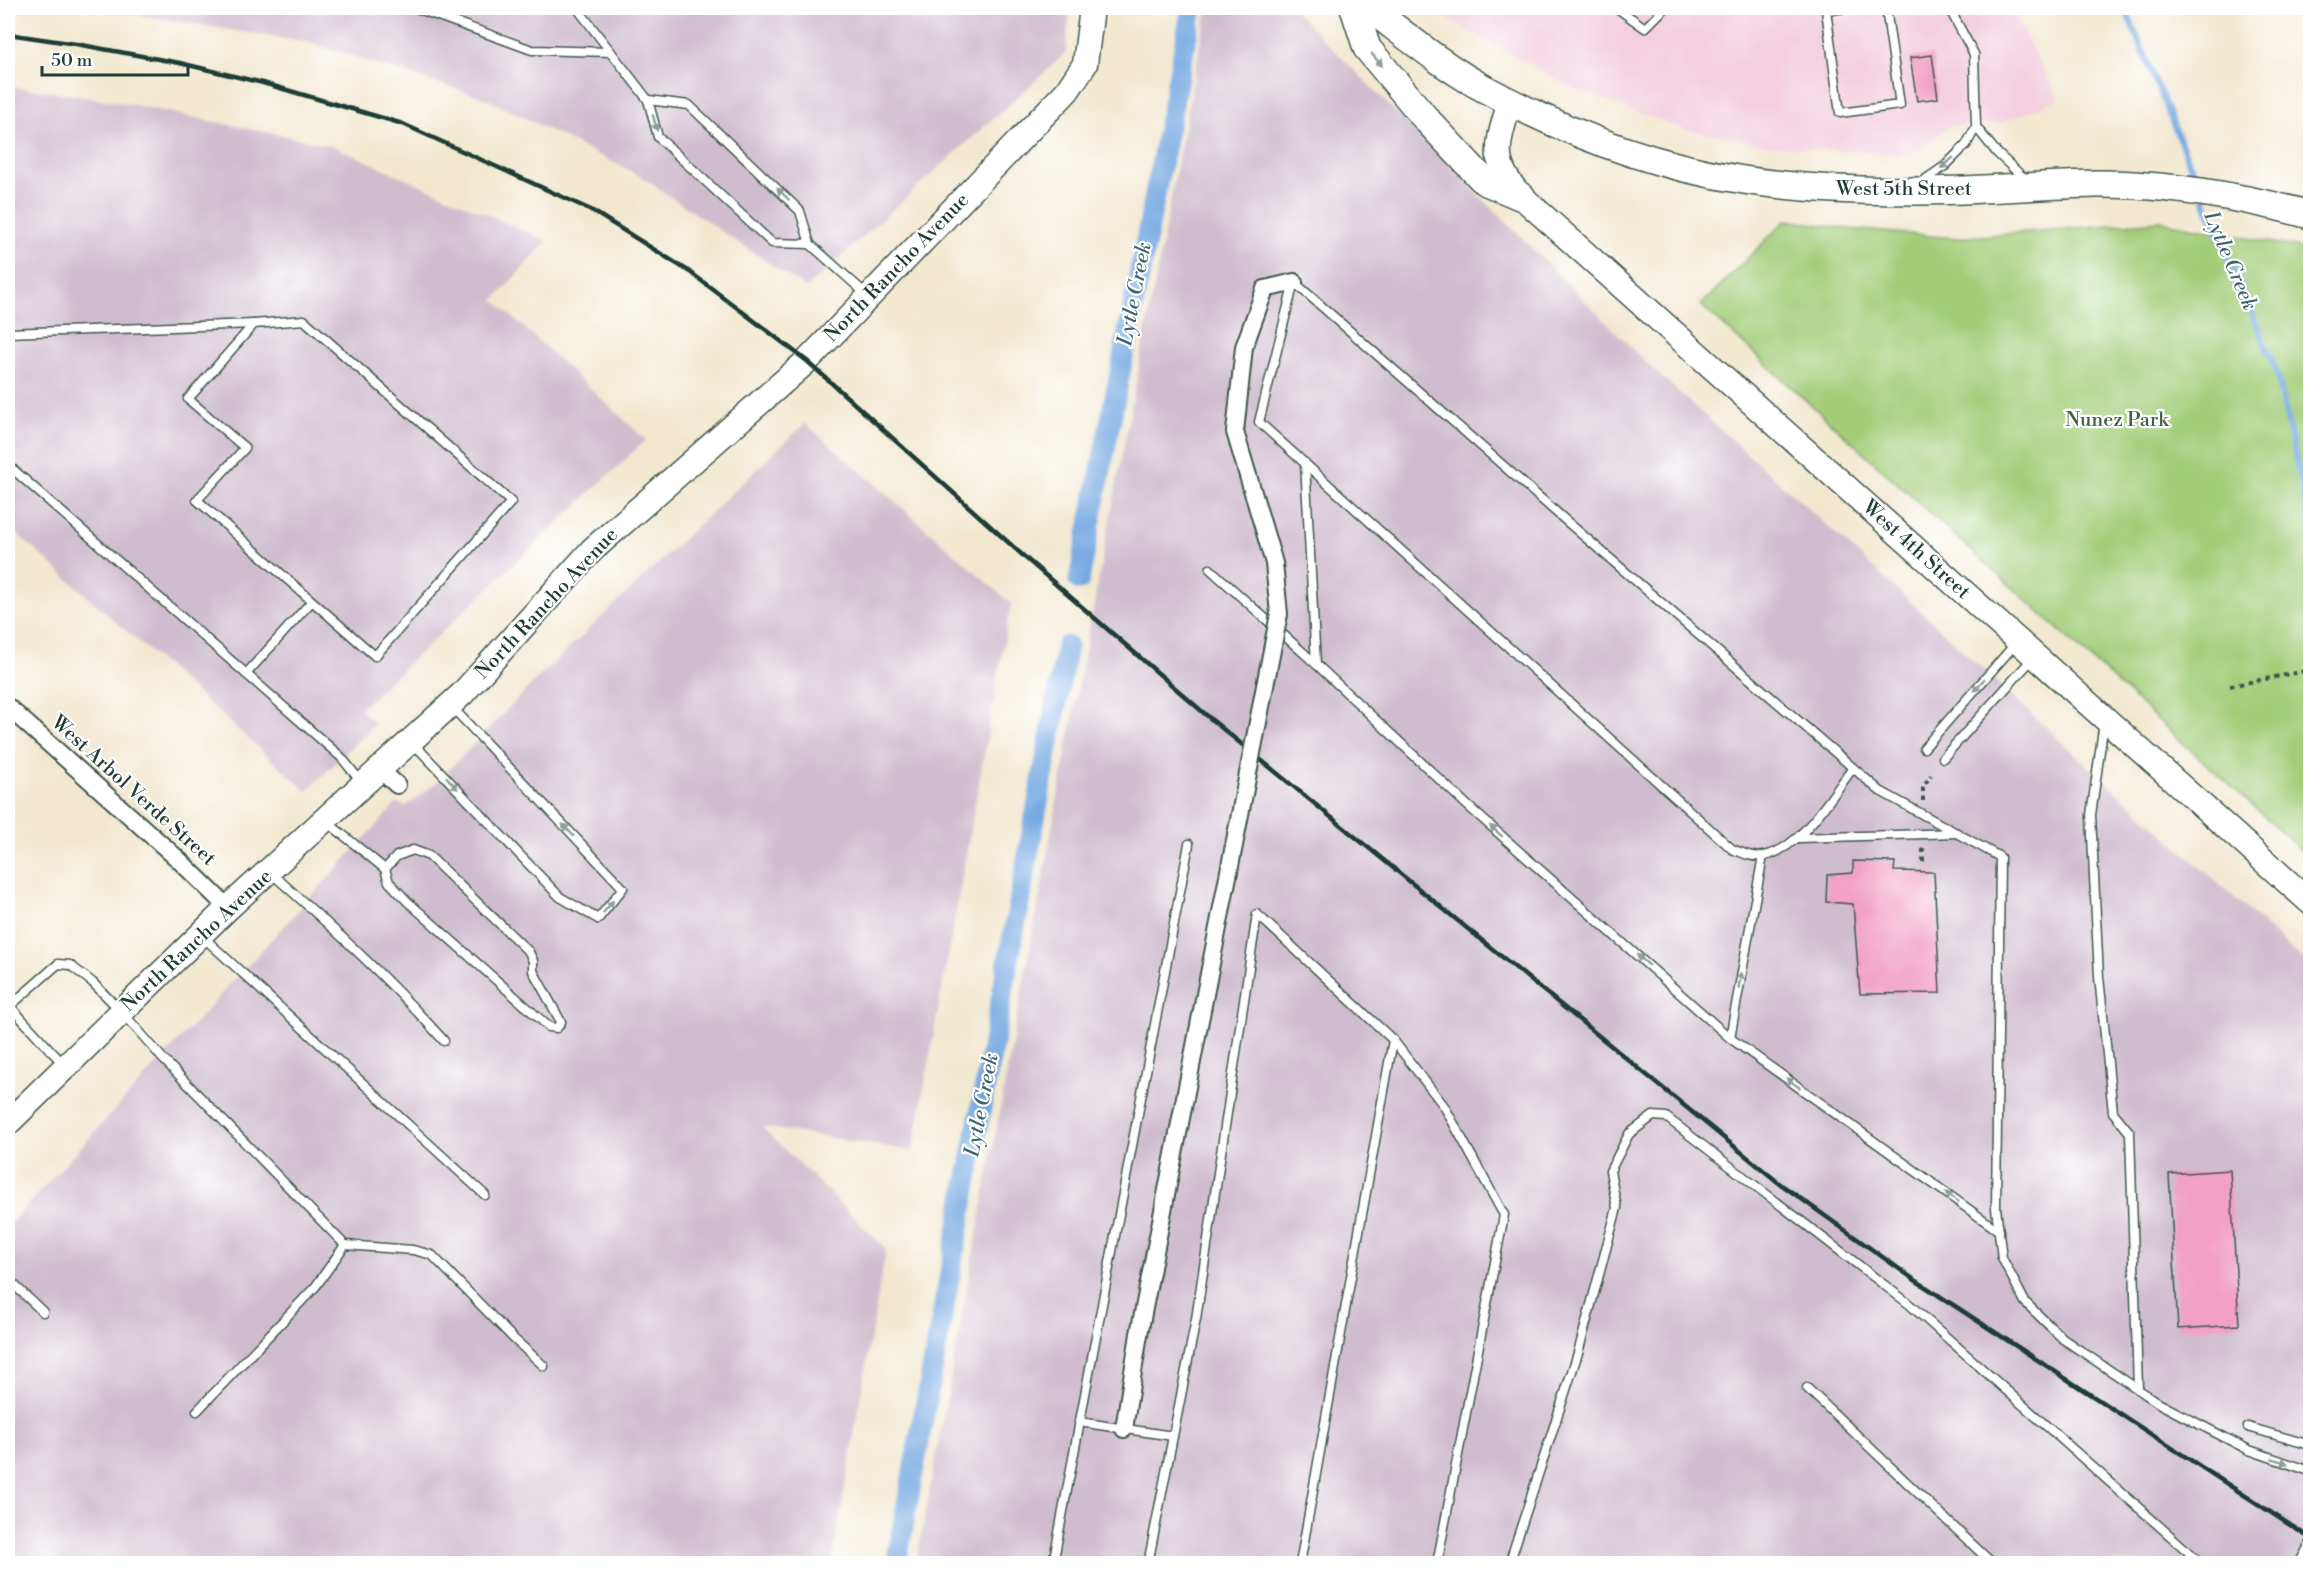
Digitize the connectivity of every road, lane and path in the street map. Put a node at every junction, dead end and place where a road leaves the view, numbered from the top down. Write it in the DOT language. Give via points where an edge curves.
graph roads {
  1 [pos="416,8"];
  2 [pos="577,8"];
  3 [pos="1092,8"];
  4 [pos="1354,8"];
  5 [pos="1369,8"];
  6 [pos="1617,8"];
  7 [pos="1665,8"];
  8 [pos="1848,8"];
  9 [pos="1886,8"];
  10 [pos="1949,8"];
  11 [pos="611,52"];
  12 [pos="648,100"];
  13 [pos="1509,101"];
  14 [pos="1976,127"];
  15 [pos="2034,187"];
  16 [pos="1908,191"];
  17 [pos="1522,197"];
  18 [pos="2310,215"];
  19 [pos="810,244"];
  20 [pos="1294,282"];
  21 [pos="869,297"];
  22 [pos="254,324"];
  23 [pos="8,333"];
  24 [pos="1305,464"];
  25 [pos="8,465"];
  26 [pos="1210,569"];
  27 [pos="312,601"];
  28 [pos="2026,649"];
  29 [pos="1316,664"];
  30 [pos="2310,669"];
  31 [pos="246,674"];
  32 [pos="2230,686"];
  33 [pos="450,705"];
  34 [pos="8,707"];
  35 [pos="2104,719"];
  36 [pos="411,741"];
  37 [pos="1924,748"];
  38 [pos="1942,758"];
  39 [pos="1853,768"];
  40 [pos="380,780"];
  41 [pos="326,820"];
  42 [pos="1958,833"];
  43 [pos="1798,838"];
  44 [pos="1189,844"];
  45 [pos="1763,856"];
  46 [pos="385,869"];
  47 [pos="270,872"];
  48 [pos="2310,902"];
  49 [pos="228,908"];
  50 [pos="201,935"];
  51 [pos="9,1005"];
  52 [pos="122,1012"];
  53 [pos="1731,1038"];
  54 [pos="1393,1040"];
  55 [pos="444,1041"];
  56 [pos="65,1067"];
  57 [pos="8,1123"];
  58 [pos="485,1195"];
  59 [pos="1999,1231"];
  60 [pos="345,1245"];
  61 [pos="8,1279"];
  62 [pos="43,1312"];
  63 [pos="544,1366"];
  64 [pos="1807,1388"];
  65 [pos="2138,1389"];
  66 [pos="197,1411"];
  67 [pos="1079,1422"];
  68 [pos="2248,1427"];
  69 [pos="1124,1429"];
  70 [pos="1173,1436"];
  71 [pos="2310,1444"];
  72 [pos="2310,1471"];
  73 [pos="2310,1544"];
  74 [pos="1053,1563"];
  75 [pos="1148,1563"];
  76 [pos="1300,1563"];
  77 [pos="1437,1563"];
  78 [pos="1509,1563"];
  79 [pos="1993,1563"];
  80 [pos="2202,1563"];
  81 [pos="2299,1563"];
  1 -- 11 [label="lane" via="532,50"];
  2 -- 11 [label="lane"];
  3 -- 21 [label="street, North Rancho Avenue" via="1084,64 1067,91"];
  4 -- 17 [label="main road, one-way" via="1367,48 1426,119 1484,181"];
  5 -- 13 [label="main road, West 5th Street" via="1427,52"];
  6 -- 7 [label="lane" via="1646,28"];
  8 -- 9 [label="lane" via="1826,10 1840,113 1900,105"];
  10 -- 14 [label="lane" via="1974,54"];
  11 -- 12 [label="lane"];
  19 -- 12 [label="lane, one-way" via="800,211 689,105"];
  12 -- 19 [label="lane, one-way" via="658,136 772,243"];
  13 -- 16 [label="main road, West 5th Street" via="1585,137 1688,168 1738,179 1822,189"];
  13 -- 17 [label="street, West 4th Street" via="1498,156 1502,172"];
  14 -- 15 [label="lane"];
  14 -- 16 [label="lane, one-way" via="1966,145 1945,166"];
  15 -- 16 [label="main road, West 5th Street"];
  15 -- 18 [label="main road, West 5th Street" via="2098,184 2189,190"];
  17 -- 28 [label="street, West 4th Street"];
  19 -- 21 [label="lane"];
  20 -- 24 [label="lane" via="1259,422"];
  20 -- 39 [label="lane"];
  20 -- 69 [label="street, bridge" via="1264,289 1244,347 1235,432 1274,563 1279,614 1139,1334"];
  21 -- 33 [label="street, North Rancho Avenue" via="807,360 592,550"];
  22 -- 23 [label="lane"];
  22 -- 27 [label="lane" via="188,399 245,448 197,501"];
  22 -- 27 [label="lane" via="304,320 511,502 375,656"];
  24 -- 29 [label="lane"];
  24 -- 45 [label="lane" via="1732,849"];
  25 -- 31 [label="lane"];
  26 -- 29 [label="lane"];
  27 -- 31 [label="lane"];
  28 -- 35 [label="street, West 4th Street"];
  28 -- 37 [label="lane, one-way"];
  28 -- 38 [label="lane"];
  53 -- 29 [label="lane, one-way" via="1468,806"];
  30 -- 32 [label="path"];
  31 -- 40 [label="lane" via="341,758"];
  33 -- 36 [label="street, North Rancho Avenue"];
  36 -- 33 [label="lane, one-way" via="560,897 598,919 623,888"];
  34 -- 49 [label="street, West Arbol Verde Street"];
  35 -- 48 [label="street, West 4th Street"];
  35 -- 65 [label="lane" via="2091,815 2099,977 2112,1112 2130,1133"];
  36 -- 40 [label="street, North Rancho Avenue"];
  39 -- 42 [label="lane" via="1880,790"];
  39 -- 43 [label="lane"];
  40 -- 41 [label="street, North Rancho Avenue"];
  41 -- 46 [label="lane"];
  41 -- 47 [label="street, North Rancho Avenue"];
  42 -- 43 [label="lane"];
  42 -- 59 [label="lane" via="2000,857 1996,1208"];
  43 -- 45 [label="lane"];
  44 -- 67 [label="lane"];
  53 -- 45 [label="lane, one-way"];
  46 -- 46 [label="lane" via="389,882 407,901 549,1027 557,1028 561,1022 533,971 529,952 429,856 413,850 397,856"];
  47 -- 49 [label="street, North Rancho Avenue"];
  47 -- 55 [label="lane" via="361,953"];
  49 -- 50 [label="street, North Rancho Avenue"];
  50 -- 52 [label="street, North Rancho Avenue"];
  50 -- 58 [label="lane"];
  51 -- 52 [label="lane" via="58,964 78,970"];
  51 -- 56 [label="lane"];
  52 -- 56 [label="street, North Rancho Avenue"];
  52 -- 60 [label="lane"];
  59 -- 53 [label="lane, one-way"];
  54 -- 70 [label="lane" via="1257,914 1196,1319"];
  54 -- 76 [label="lane"];
  54 -- 77 [label="lane" via="1444,1106 1504,1215"];
  56 -- 57 [label="street, North Rancho Avenue"];
  59 -- 65 [label="lane" via="2002,1258 2025,1302 2063,1339"];
  60 -- 63 [label="lane" via="432,1255"];
  60 -- 66 [label="lane" via="316,1286"];
  61 -- 62 [label="lane"];
  64 -- 79 [label="lane"];
  65 -- 72 [label="lane, one-way" via="2249,1450"];
  67 -- 69 [label="lane"];
  67 -- 74 [label="lane"];
  68 -- 71 [label="lane"];
  69 -- 70 [label="lane"];
  70 -- 75 [label="lane"];
  73 -- 81 [label="lane"];
  78 -- 80 [label="lane" via="1578,1353 1617,1208 1610,1171 1629,1134 1653,1116 1666,1117 1909,1304"];
}
